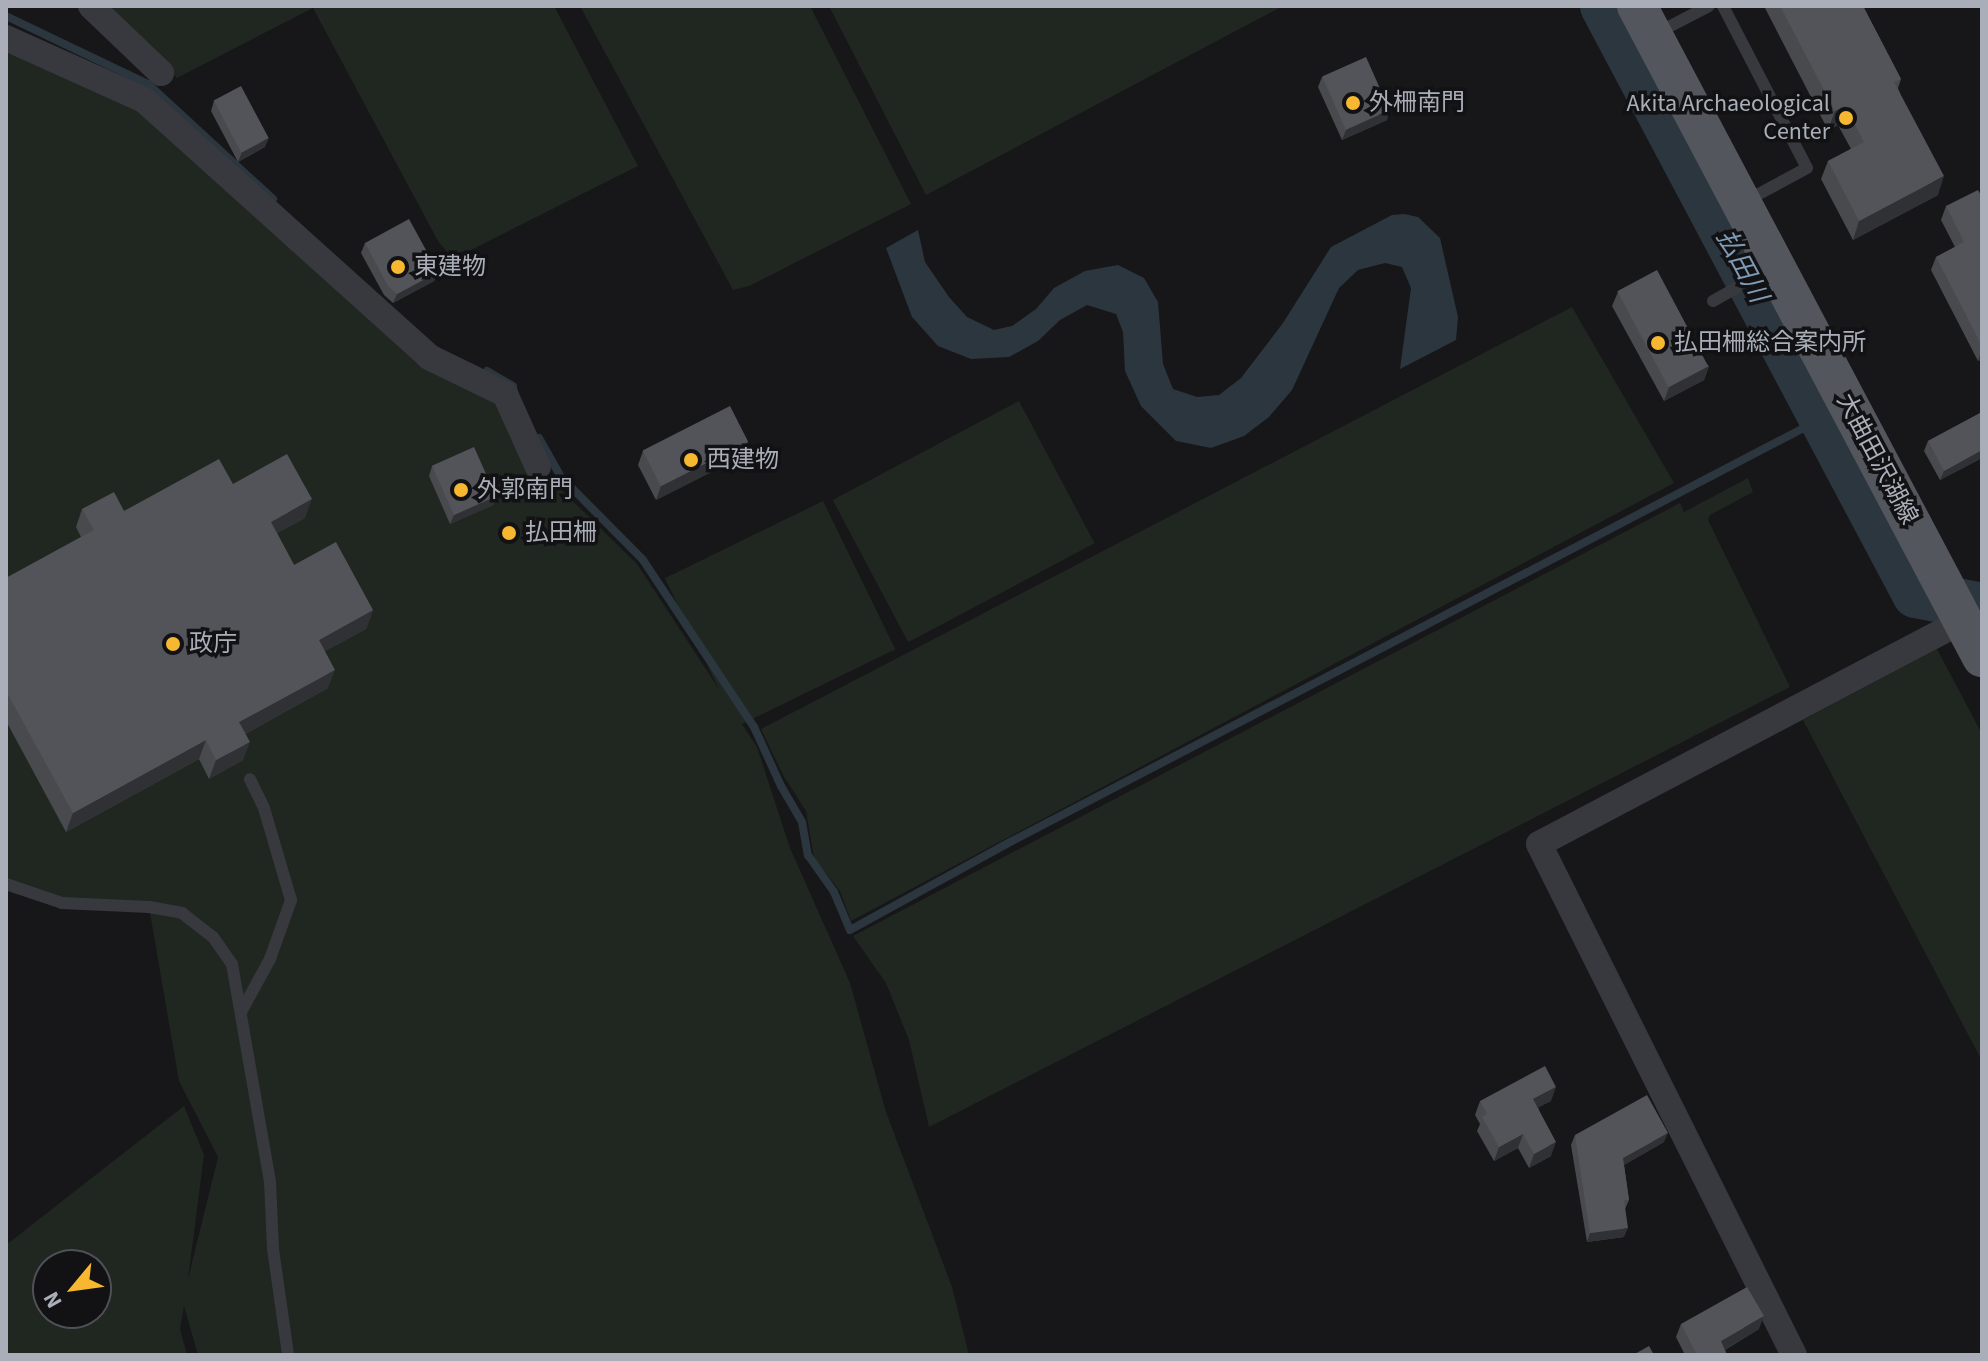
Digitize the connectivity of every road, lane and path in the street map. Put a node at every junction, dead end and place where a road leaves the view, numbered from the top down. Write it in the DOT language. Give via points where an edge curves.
graph roads {
  1 [pos="91,6"];
  2 [pos="1709,6"];
  3 [pos="1723,6"];
  4 [pos="1645,21"];
  5 [pos="6,38"];
  6 [pos="161,73"];
  7 [pos="1742,203"];
  8 [pos="1775,267"];
  9 [pos="1713,301"];
  10 [pos="538,467"];
  11 [pos="1957,610"];
  12 [pos="1982,657"];
  13 [pos="250,779"];
  14 [pos="6,884"];
  15 [pos="241,1012"];
  16 [pos="288,1355"];
  17 [pos="1794,1355"];
  1 -- 6 [label="street"];
  2 -- 4 [label="lane"];
  3 -- 7 [label="lane" via="1807,168"];
  4 -- 7 [label="main road, 大曲田沢湖線"];
  5 -- 10 [label="street" via="144,100 429,357 505,394"];
  7 -- 8 [label="main road, 大曲田沢湖線"];
  8 -- 9 [label="lane"];
  8 -- 11 [label="main road, 大曲田沢湖線"];
  11 -- 12 [label="main road, 大曲田沢湖線"];
  11 -- 17 [label="street" via="1539,844"];
  13 -- 15 [label="lane" via="291,900 270,959"];
  14 -- 15 [label="lane" via="62,903 182,913 213,937 232,964"];
  15 -- 16 [label="lane" via="270,1182"];
}
